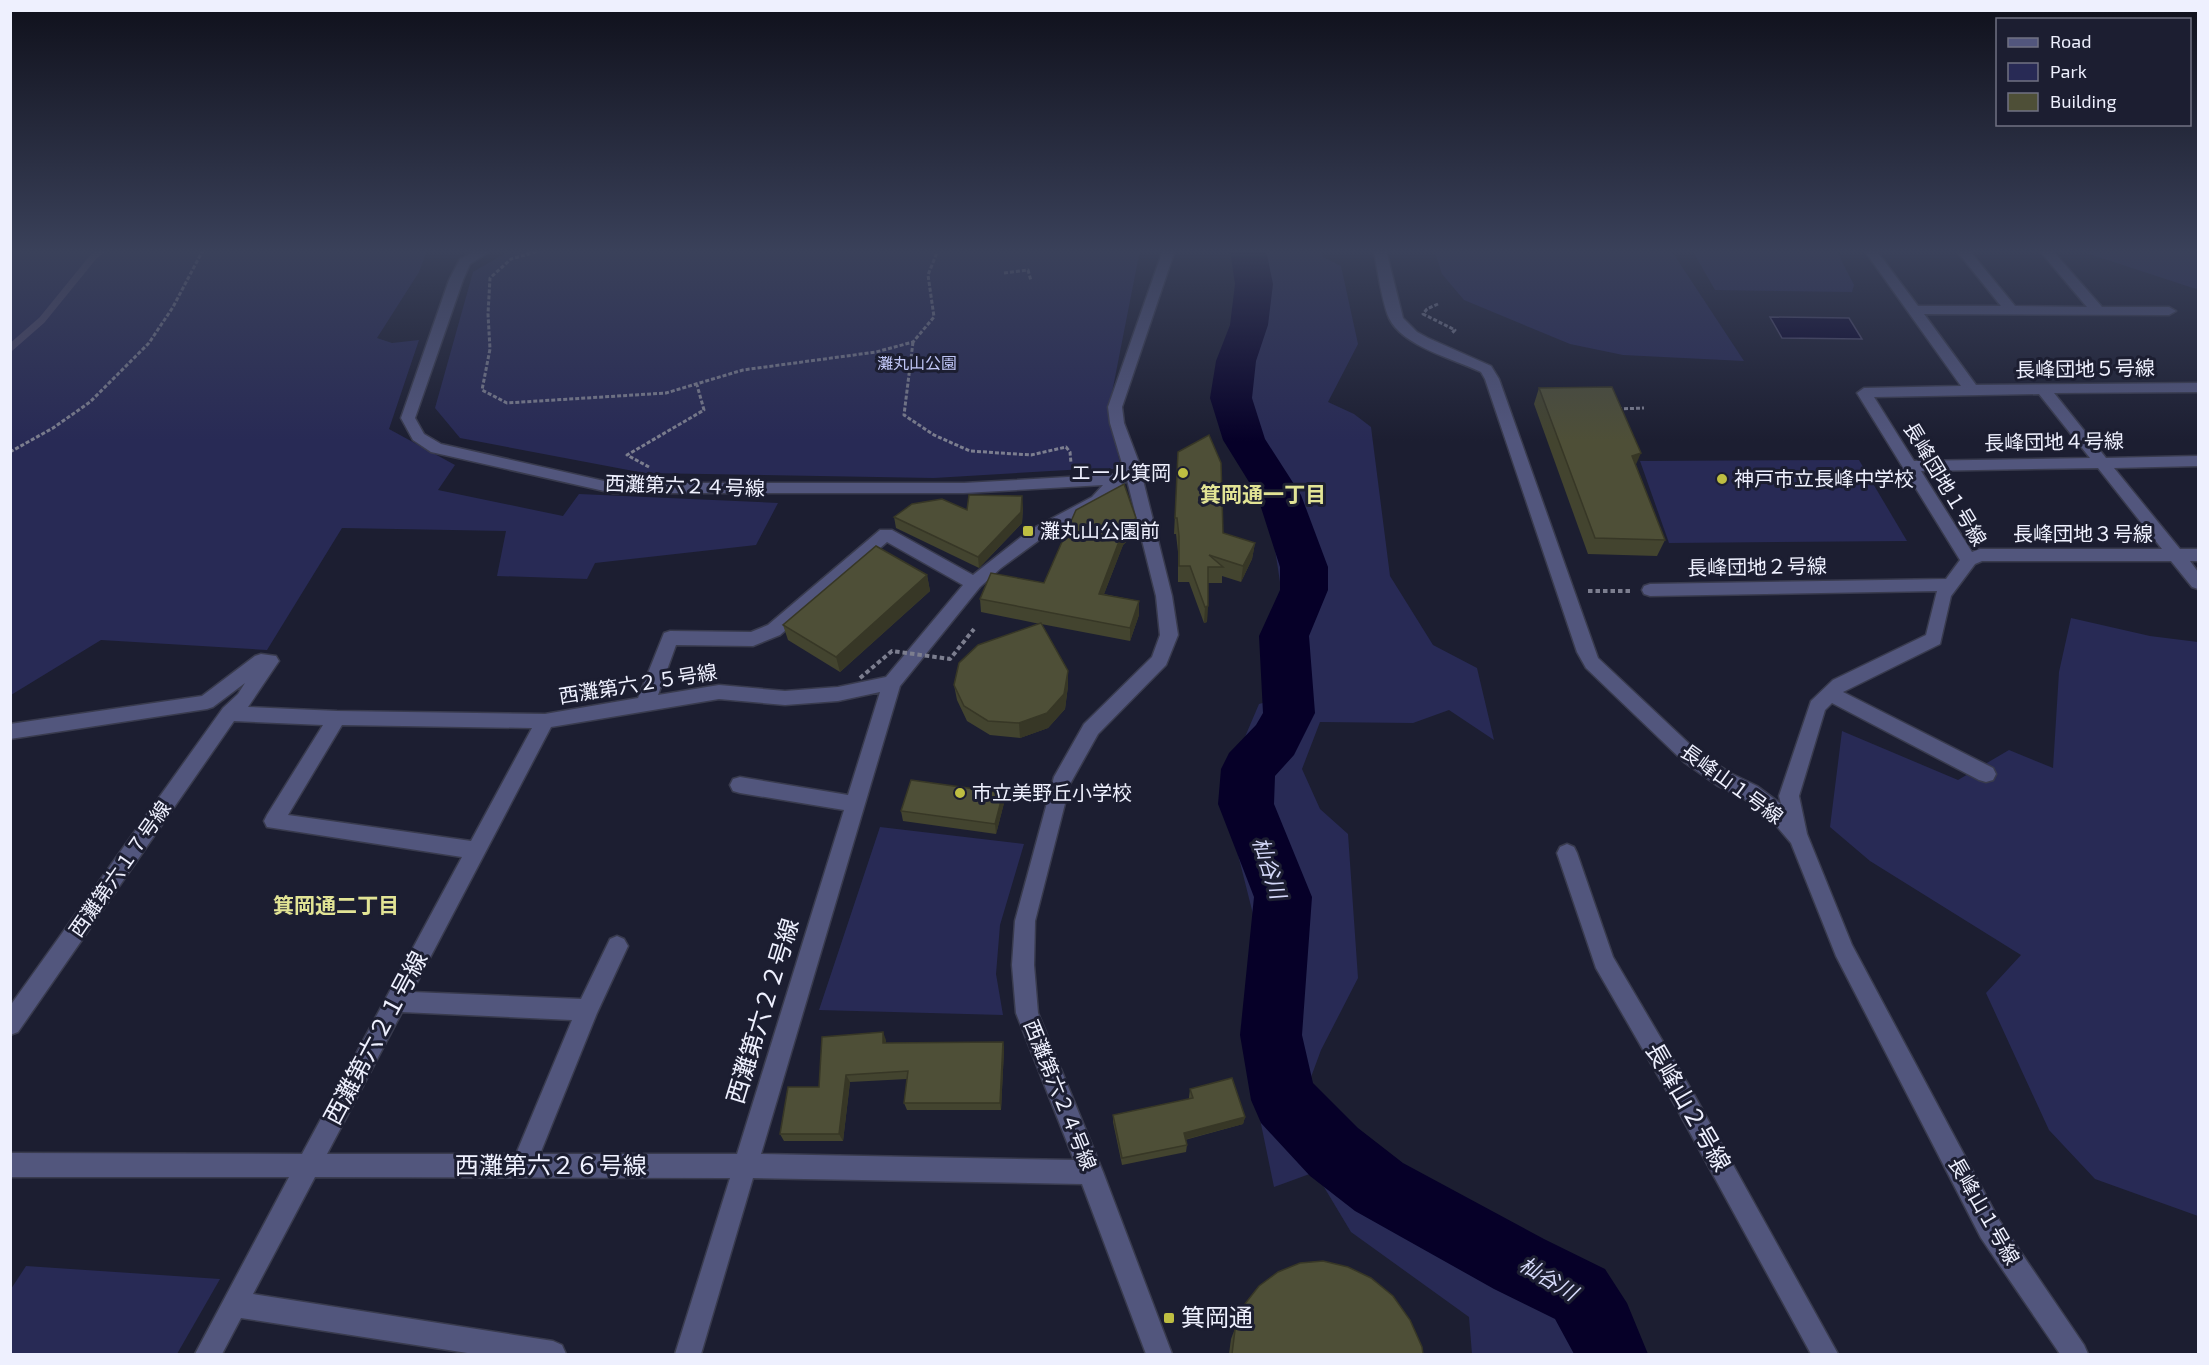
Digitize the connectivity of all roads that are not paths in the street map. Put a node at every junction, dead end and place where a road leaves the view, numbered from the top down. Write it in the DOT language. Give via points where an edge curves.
graph roads {
  1 [pos="445,314"];
  2 [pos="1147,314"];
  3 [pos="1395,314"];
  4 [pos="1917,314"];
  5 [pos="2199,387"];
  6 [pos="2043,389"];
  7 [pos="1972,390"];
  8 [pos="2199,461"];
  9 [pos="2101,462"];
  10 [pos="1910,466"];
  11 [pos="1124,478"];
  12 [pos="2175,555"];
  13 [pos="2199,555"];
  14 [pos="1969,560"];
  15 [pos="2199,583"];
  16 [pos="974,584"];
  17 [pos="1950,585"];
  18 [pos="1650,590"];
  19 [pos="892,683"];
  20 [pos="1830,694"];
  21 [pos="645,705"];
  22 [pos="229,713"];
  23 [pos="337,718"];
  24 [pos="545,721"];
  25 [pos="10,732"];
  26 [pos="1986,774"];
  27 [pos="740,785"];
  28 [pos="855,804"];
  29 [pos="1799,838"];
  30 [pos="476,850"];
  31 [pos="1567,853"];
  32 [pos="617,945"];
  33 [pos="395,1000"];
  34 [pos="587,1010"];
  35 [pos="10,1025"];
  36 [pos="10,1165"];
  37 [pos="308,1166"];
  38 [pos="523,1166"];
  39 [pos="744,1166"];
  40 [pos="1091,1172"];
  41 [pos="234,1304"];
  42 [pos="208,1354"];
  43 [pos="553,1354"];
  44 [pos="688,1354"];
  45 [pos="1159,1354"];
  46 [pos="1825,1354"];
  47 [pos="2074,1354"];
  1 -- 11 [label="street, 西灘第六２４号線" via="408,418 418,437 436,448 613,488 964,488"];
  2 -- 11 [label="street, 西灘第六２４号線" via="1115,407 1130,460"];
  3 -- 29 [label="street, 長峰山１号線" via="1400,326 1417,338 1486,369 1492,379 1586,652 1601,673 1691,757 1776,811"];
  4 -- 7 [label="street"];
  5 -- 6 [label="street, 長峰団地５号線"];
  6 -- 7 [label="street, 長峰団地５号線"];
  6 -- 9 [label="street"];
  7 -- 10 [label="street, 長峰団地１号線" via="1864,393"];
  8 -- 9 [label="street, 長峰団地４号線"];
  9 -- 10 [label="street, 長峰団地４号線"];
  9 -- 12 [label="street"];
  10 -- 14 [label="street, 長峰団地１号線"];
  11 -- 16 [label="street" via="1098,501 1036,534"];
  11 -- 40 [label="street, 西灘第六２４号線" via="1164,596 1169,635 1160,660 1091,729 1061,783 1025,921 1027,1013"];
  12 -- 13 [label="street, 長峰団地３号線"];
  12 -- 14 [label="street, 長峰団地３号線" via="1980,555"];
  12 -- 15 [label="street"];
  14 -- 17 [label="street, 長峰団地１号線"];
  16 -- 19 [label="street"];
  16 -- 21 [label="street" via="886,534 774,630 753,639 670,638"];
  17 -- 18 [label="street, 長峰団地２号線"];
  17 -- 20 [label="street, 長峰団地１号線" via="1943,595 1934,639 1839,685"];
  19 -- 21 [label="street, 西灘第六２５号線" via="838,694 785,698 719,692"];
  19 -- 28 [label="street, 西灘第六２２号線"];
  20 -- 26 [label="street"];
  20 -- 29 [label="street, 長峰団地１号線" via="1817,706 1789,796"];
  21 -- 24 [label="street, 西灘第六２５号線"];
  22 -- 23 [label="street, 西灘第六２５号線"];
  22 -- 25 [label="street, 西灘第六１７号線" via="270,662 261,661 207,702"];
  22 -- 35 [label="street, 西灘第六１７号線"];
  23 -- 24 [label="street, 西灘第六２５号線"];
  23 -- 30 [label="street" via="274,821"];
  24 -- 30 [label="street, 西灘第六２１号線"];
  27 -- 28 [label="street"];
  28 -- 39 [label="street, 西灘第六２２号線"];
  29 -- 47 [label="street, 長峰山１号線" via="1843,948 1984,1219"];
  30 -- 33 [label="street, 西灘第六２１号線"];
  31 -- 46 [label="street, 長峰山２号線" via="1604,961"];
  32 -- 34 [label="street"];
  33 -- 34 [label="street"];
  33 -- 37 [label="street, 西灘第六２１号線"];
  34 -- 38 [label="street"];
  36 -- 37 [label="street, 西灘第六２６号線"];
  37 -- 38 [label="street, 西灘第六２６号線"];
  37 -- 41 [label="street, 西灘第六２１号線"];
  38 -- 39 [label="street, 西灘第六２６号線"];
  39 -- 40 [label="street, 西灘第六２６号線"];
  39 -- 44 [label="street, 西灘第六２２号線"];
  40 -- 45 [label="street, 西灘第六２４号線"];
  41 -- 42 [label="street, 西灘第六２１号線"];
  41 -- 43 [label="street"];
}
